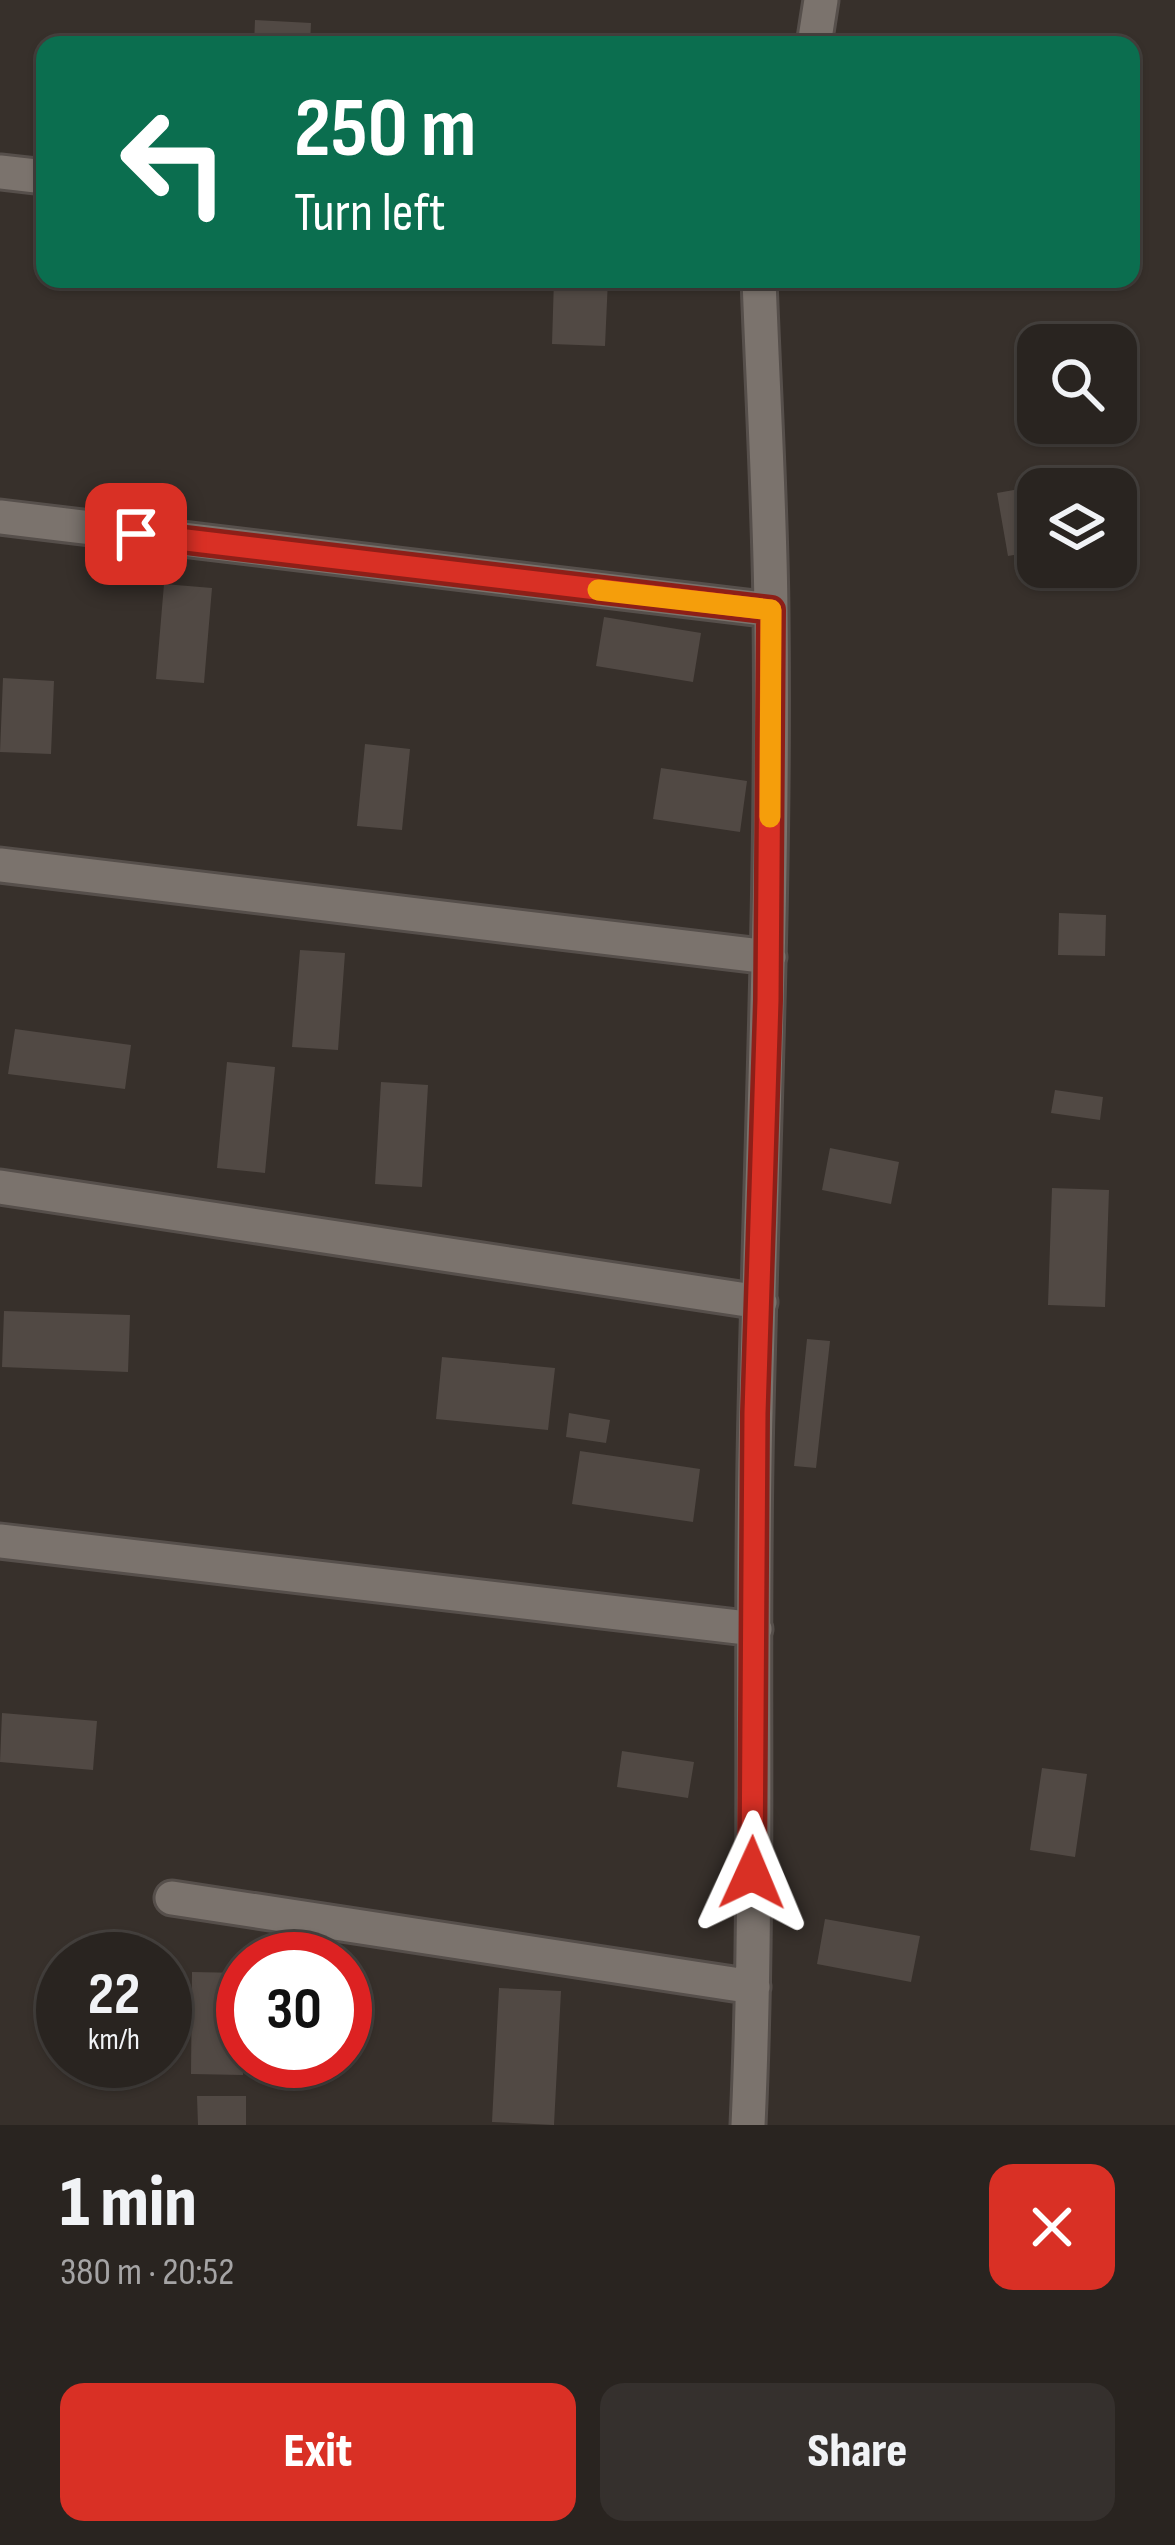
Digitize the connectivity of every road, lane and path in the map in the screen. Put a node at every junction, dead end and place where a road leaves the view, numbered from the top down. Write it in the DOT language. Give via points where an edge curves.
graph roads {
  1 [pos="821,0"];
  2 [pos="815,36"];
  3 [pos="0,172"];
  4 [pos="36,176"];
  5 [pos="759,288"];
  6 [pos="0,517"];
  7 [pos="771,610"];
  8 [pos="0,865"];
  9 [pos="769,956"];
  10 [pos="0,1187"];
  11 [pos="760,1302"];
  12 [pos="0,1541"];
  13 [pos="755,1629"];
  14 [pos="172,1898"];
  15 [pos="753,1988"];
  16 [pos="748,2125"];
  1 -- 2 [label="street"];
  3 -- 4 [label="street"];
  5 -- 7 [label="street"];
  6 -- 7 [label="street"];
  7 -- 9 [label="street"];
  8 -- 9 [label="street"];
  9 -- 11 [label="street"];
  10 -- 11 [label="street"];
  11 -- 13 [label="street"];
  12 -- 13 [label="street"];
  13 -- 15 [label="street"];
  14 -- 15 [label="street"];
  15 -- 16 [label="street"];
}
